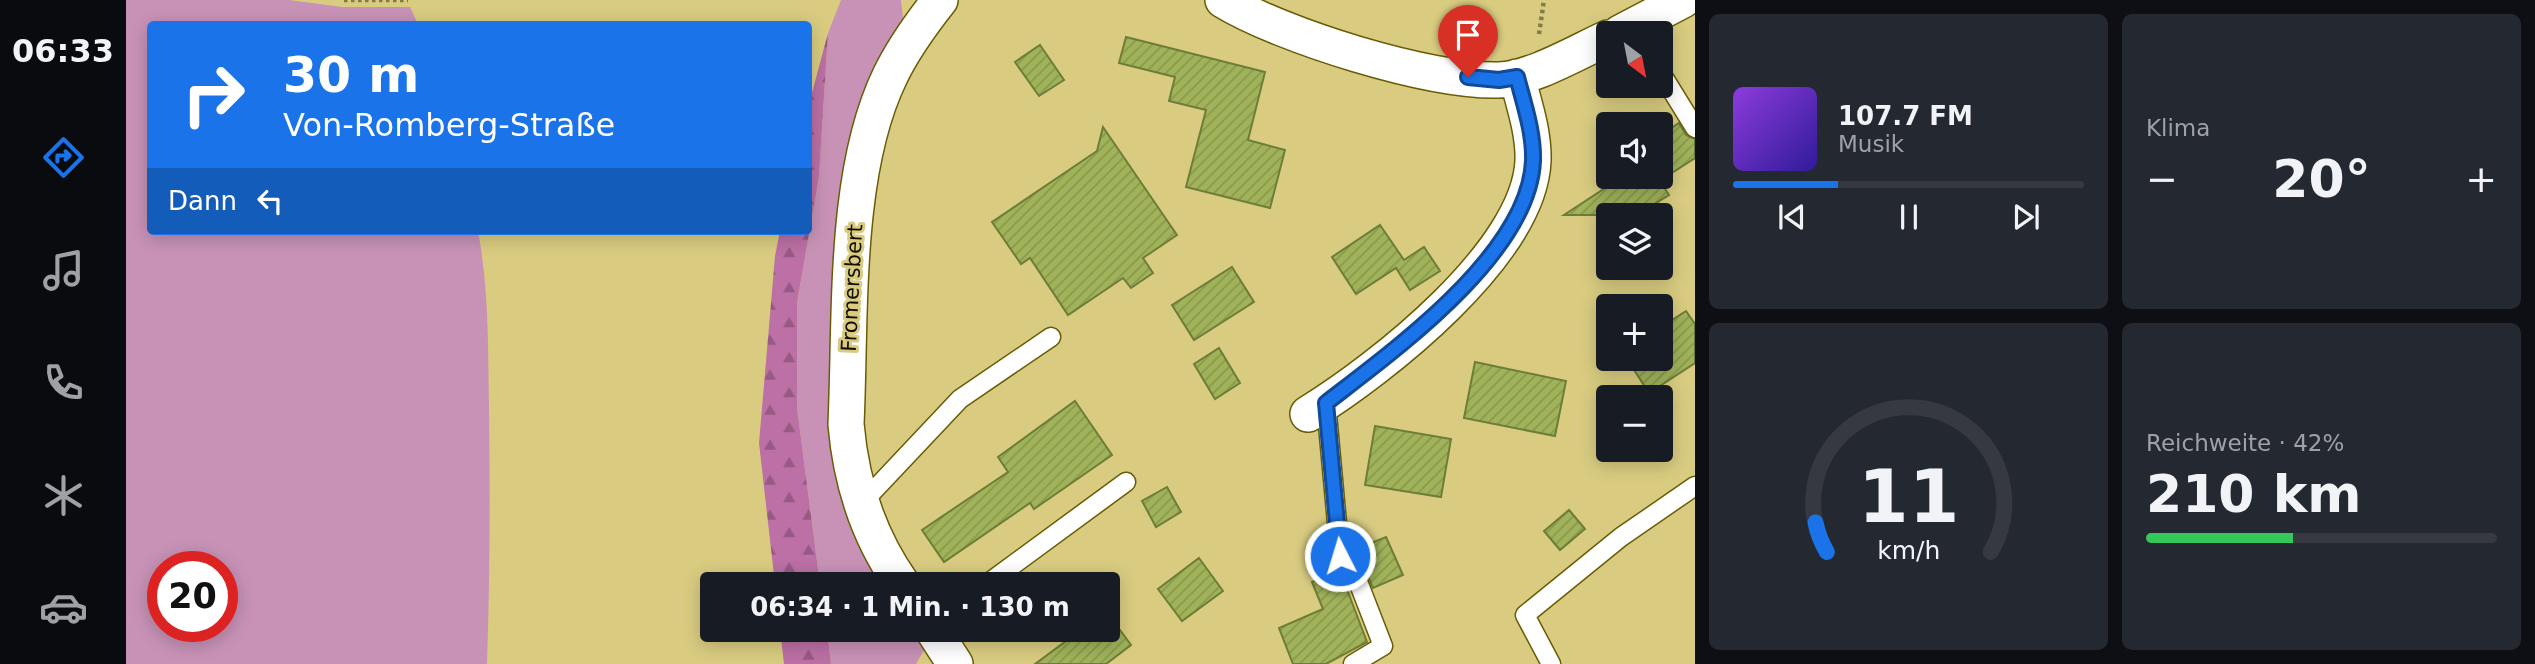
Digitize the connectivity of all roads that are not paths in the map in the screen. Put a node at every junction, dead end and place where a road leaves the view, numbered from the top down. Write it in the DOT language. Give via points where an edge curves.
graph roads {
  1 [pos="940,0"];
  2 [pos="1223,0"];
  3 [pos="1683,0"];
  4 [pos="1645,21"];
  5 [pos="1596,45"];
  6 [pos="1517,77"];
  7 [pos="1673,92"];
  8 [pos="1695,128"];
  9 [pos="1051,337"];
  10 [pos="1317,408"];
  11 [pos="1126,482"];
  12 [pos="1695,486"];
  13 [pos="861,504"];
  14 [pos="893,572"];
  15 [pos="1003,572"];
  16 [pos="1353,664"];
  17 [pos="1551,664"];
  1 -- 13 [label="street, Fromersbert" via="890,77 868,138 860,177 846,424 849,459"];
  2 -- 6 [label="street" via="1279,28 1374,57 1446,74 1499,80"];
  3 -- 4 [label="street"];
  5 -- 6 [label="street"];
  6 -- 10 [label="street" via="1533,162 1526,192 1510,224 1466,284 1421,330"];
  7 -- 8 [label="lane"];
  9 -- 13 [label="lane" via="960,399"];
  10 -- 16 [label="lane" via="1340,556 1352,566 1382,646"];
  11 -- 15 [label="lane"];
  12 -- 17 [label="lane" via="1621,537 1525,615"];
  13 -- 14 [label="street, Fromersbert"];
}
